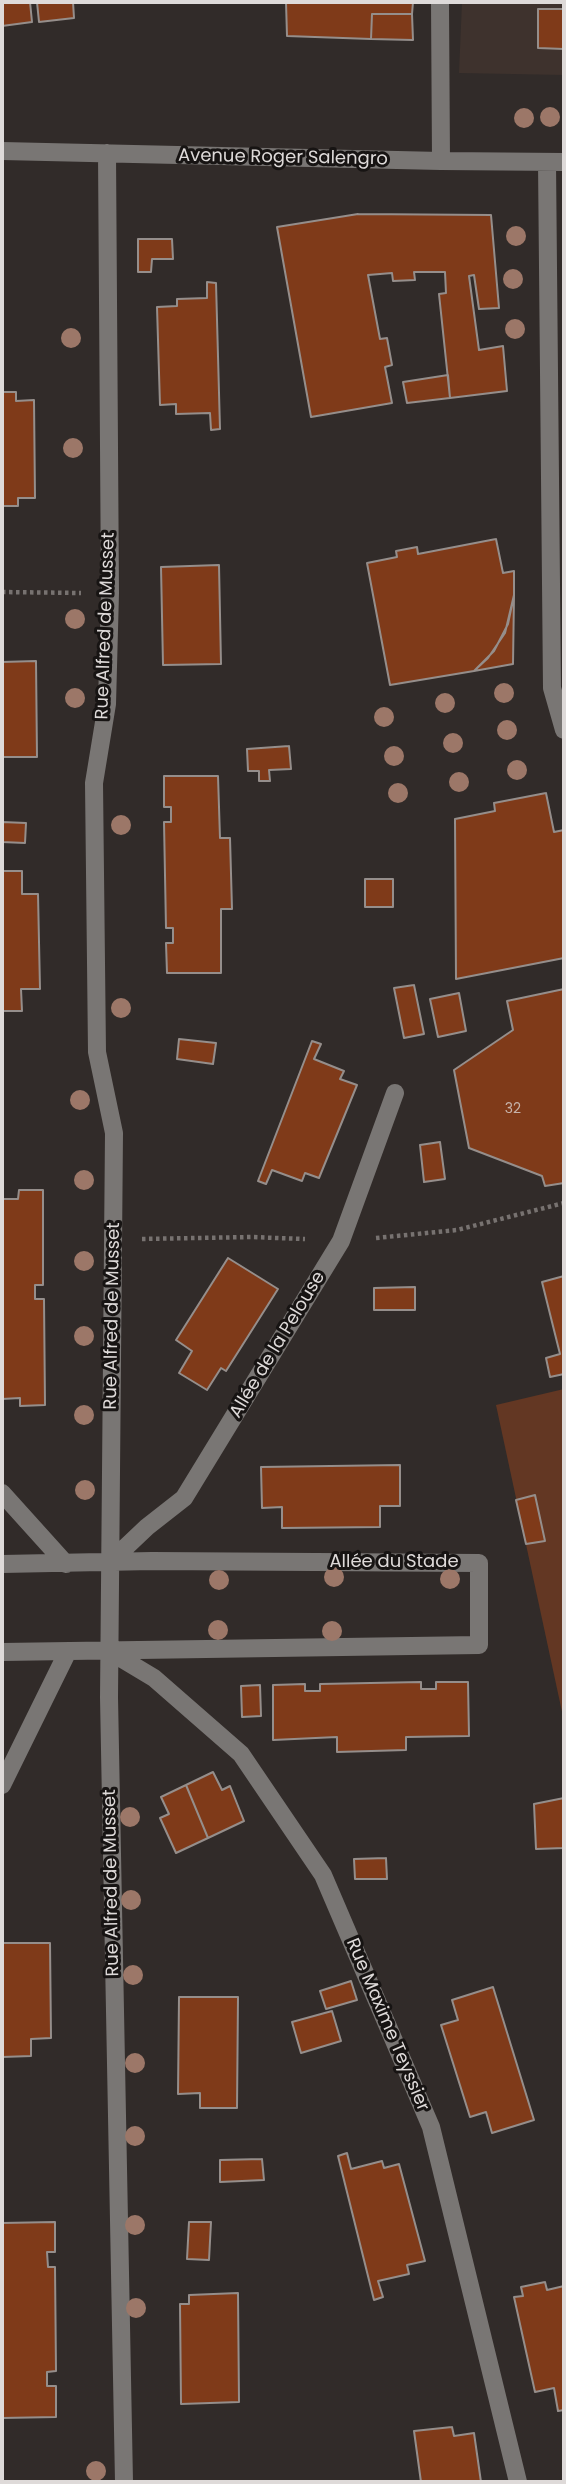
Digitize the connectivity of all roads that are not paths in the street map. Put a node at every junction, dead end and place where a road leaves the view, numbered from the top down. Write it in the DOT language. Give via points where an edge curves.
graph roads {
  1 [pos="440,2"];
  2 [pos="2,151"];
  3 [pos="107,153"];
  4 [pos="441,161"];
  5 [pos="556,162"];
  6 [pos="564,730"];
  7 [pos="395,1093"];
  8 [pos="2,1493"];
  9 [pos="109,1563"];
  10 [pos="2,1564"];
  11 [pos="66,1564"];
  12 [pos="68,1651"];
  13 [pos="109,1651"];
  14 [pos="2,1652"];
  15 [pos="2,1785"];
  16 [pos="124,2482"];
  17 [pos="518,2482"];
  1 -- 4 [label="street"];
  2 -- 3 [label="street, Avenue Roger Salengro"];
  3 -- 4 [label="street, Avenue Roger Salengro"];
  3 -- 9 [label="street, Rue Alfred de Musset" via="110,593 107,704 94,783 97,1052 114,1133"];
  4 -- 5 [label="street, Avenue Roger Salengro"];
  5 -- 6 [label="street" via="552,688"];
  7 -- 9 [label="street, Allée de la Pelouse" via="341,1241 184,1498"];
  8 -- 11 [label="street"];
  9 -- 11 [label="street, Allée du Stade"];
  9 -- 13 [label="street, Rue Alfred de Musset"];
  9 -- 13 [label="street, Allée du Stade" via="479,1563 479,1645"];
  10 -- 11 [label="street, Allée du Stade"];
  12 -- 13 [label="street, Allée du Stade"];
  12 -- 14 [label="street, Allée du Stade"];
  12 -- 15 [label="street"];
  13 -- 16 [label="street, Rue Alfred de Musset"];
  13 -- 17 [label="street, Rue Maxime Teyssier" via="154,1678 241,1754 323,1875 430,2127"];
}
